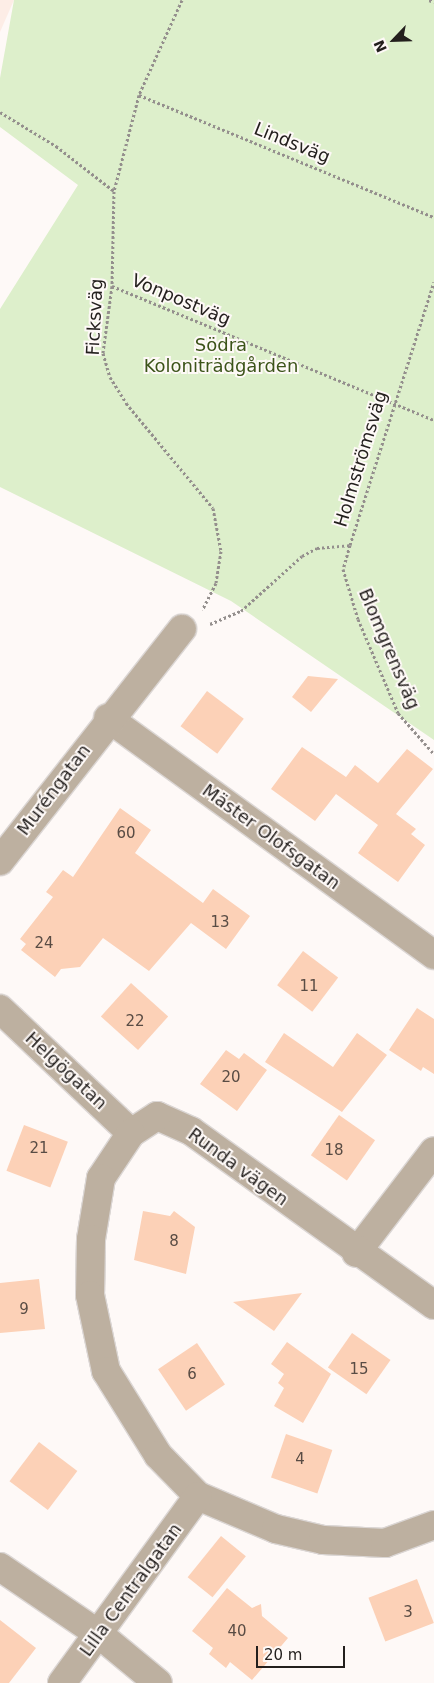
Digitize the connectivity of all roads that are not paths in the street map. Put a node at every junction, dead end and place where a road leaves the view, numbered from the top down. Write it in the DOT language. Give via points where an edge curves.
graph roads {
  1 [pos="182,629"];
  2 [pos="108,718"];
  3 [pos="0,861"];
  4 [pos="434,955"];
  5 [pos="0,1008"];
  6 [pos="131,1133"];
  7 [pos="434,1151"];
  8 [pos="356,1252"];
  9 [pos="434,1305"];
  10 [pos="198,1496"];
  11 [pos="434,1525"];
  12 [pos="0,1567"];
  13 [pos="100,1635"];
  14 [pos="62,1683"];
  15 [pos="158,1683"];
  1 -- 2 [label="street, Muréngatan"];
  2 -- 3 [label="street, Muréngatan"];
  2 -- 4 [label="street, Mäster Olofsgatan"];
  5 -- 6 [label="street, Helgögatan"];
  6 -- 8 [label="street, Runda vägen" via="157,1116 191,1131"];
  6 -- 10 [label="street, Runda vägen" via="101,1178 91,1239 90,1295 106,1371 158,1455"];
  7 -- 8 [label="street"];
  8 -- 9 [label="street, Runda vägen"];
  10 -- 11 [label="street, Runda vägen" via="230,1513 323,1540 385,1543"];
  10 -- 13 [label="street, Lilla Centralgatan"];
  12 -- 13 [label="street"];
  13 -- 14 [label="street, Lilla Centralgatan"];
  13 -- 15 [label="street"];
}
